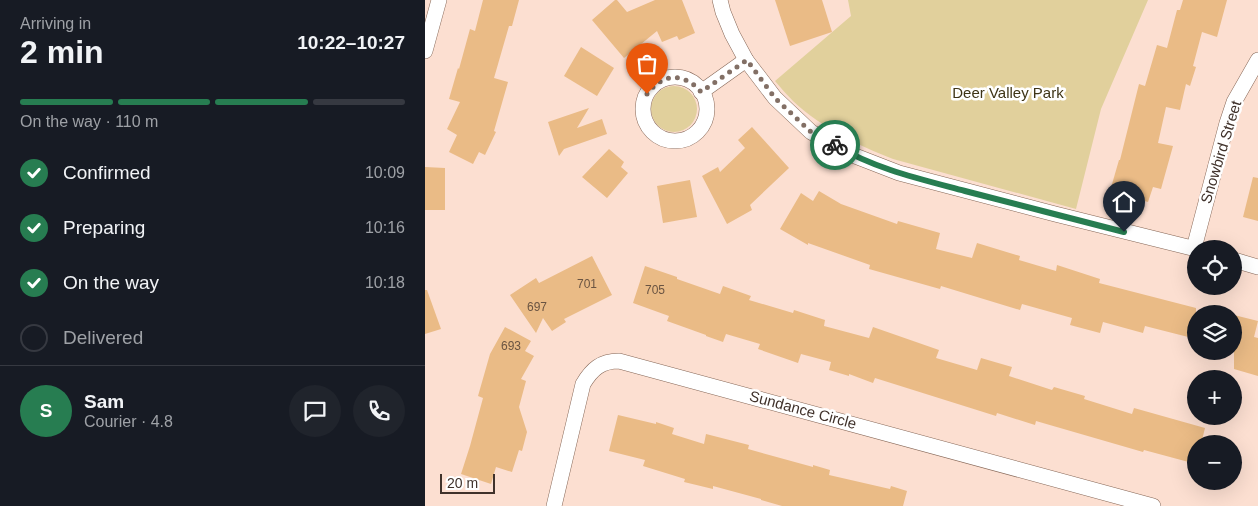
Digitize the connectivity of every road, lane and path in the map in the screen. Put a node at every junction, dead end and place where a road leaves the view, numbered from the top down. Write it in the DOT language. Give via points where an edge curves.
graph roads {
  1 [pos="439,0"];
  2 [pos="719,0"];
  3 [pos="425,50"];
  4 [pos="747,60"];
  5 [pos="1258,60"];
  6 [pos="701,92"];
  7 [pos="1197,240"];
  8 [pos="1187,247"];
  9 [pos="1242,262"];
  10 [pos="1258,267"];
  11 [pos="554,506"];
  12 [pos="1153,506"];
  1 -- 3 [label="street"];
  2 -- 4 [label="street" via="732,34"];
  4 -- 6 [label="street"];
  4 -- 8 [label="street" via="775,98 811,132 850,154 899,173"];
  5 -- 7 [label="street, Snowbird Street" via="1229,116"];
  6 -- 6 [label="street" via="684,79 663,79 653,85 643,104 647,124 661,138 681,140 691,136 704,121 705,101"];
  9 -- 10 [label="street"];
  11 -- 12 [label="street, Sundance Circle" via="583,384 599,366 610,361"];
}
